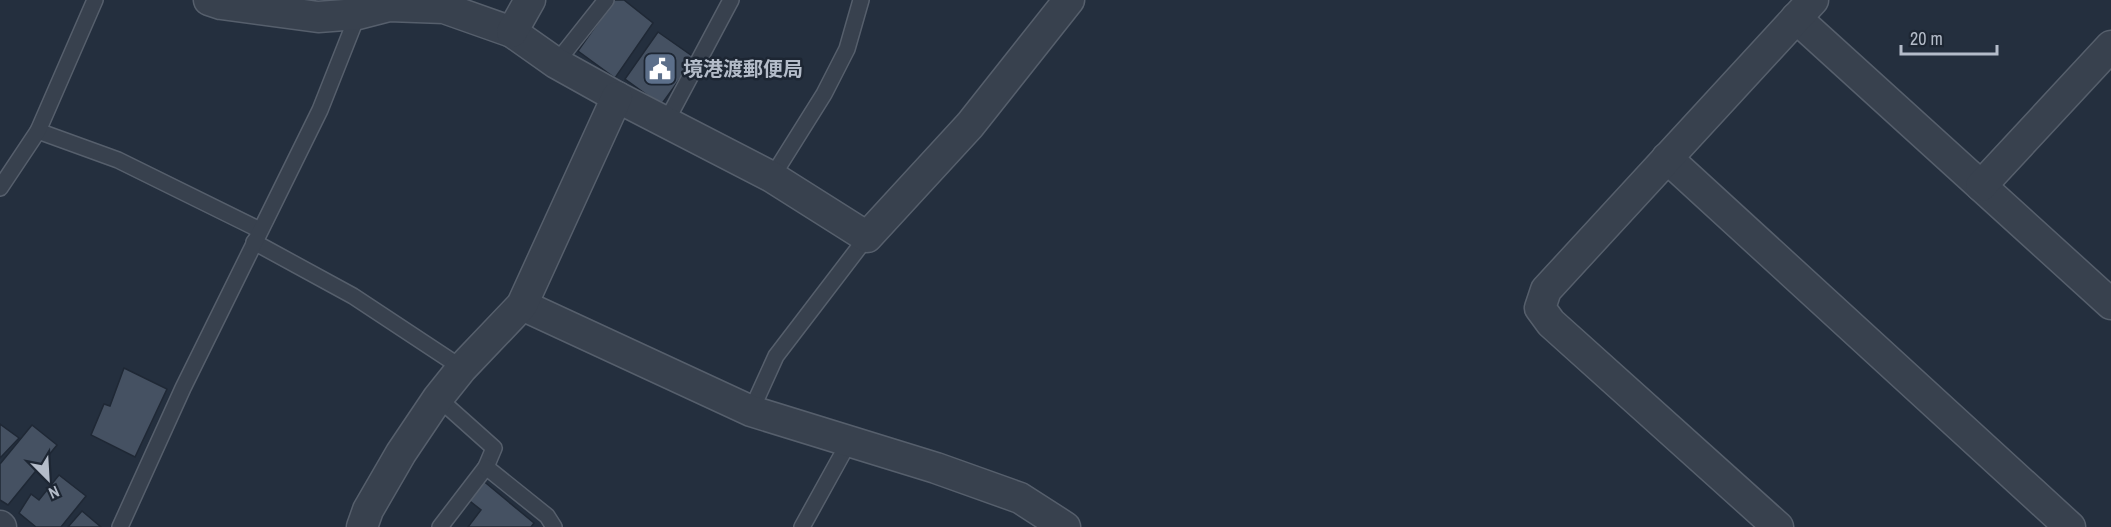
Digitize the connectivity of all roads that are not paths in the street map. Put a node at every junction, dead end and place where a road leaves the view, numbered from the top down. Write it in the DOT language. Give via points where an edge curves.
graph roads {
  1 [pos="95,0"];
  2 [pos="209,0"];
  3 [pos="530,0"];
  4 [pos="606,0"];
  5 [pos="731,0"];
  6 [pos="861,0"];
  7 [pos="1069,0"];
  8 [pos="321,8"];
  9 [pos="1805,9"];
  10 [pos="358,14"];
  11 [pos="512,32"];
  12 [pos="2111,46"];
  13 [pos="556,63"];
  14 [pos="617,97"];
  15 [pos="666,122"];
  16 [pos="38,131"];
  17 [pos="1667,158"];
  18 [pos="772,177"];
  19 [pos="1981,186"];
  20 [pos="0,188"];
  21 [pos="257,236"];
  22 [pos="867,237"];
  23 [pos="2111,304"];
  24 [pos="522,305"];
  25 [pos="462,368"];
  26 [pos="438,398"];
  27 [pos="751,411"];
  28 [pos="849,442"];
  29 [pos="486,467"];
  30 [pos="120,527"];
  31 [pos="362,527"];
  32 [pos="440,527"];
  33 [pos="555,527"];
  34 [pos="802,527"];
  35 [pos="1065,527"];
  36 [pos="1778,527"];
  37 [pos="2070,527"];
  1 -- 16 [label="lane"];
  2 -- 8 [label="street" via="221,4"];
  3 -- 11 [label="street"];
  4 -- 13 [label="lane"];
  5 -- 15 [label="lane"];
  6 -- 18 [label="lane" via="847,49"];
  7 -- 22 [label="street" via="970,125"];
  8 -- 10 [label="street"];
  9 -- 17 [label="street"];
  9 -- 19 [label="street"];
  10 -- 11 [label="street" via="389,6 444,8"];
  10 -- 21 [label="lane" via="320,110"];
  11 -- 13 [label="street"];
  12 -- 19 [label="street"];
  13 -- 14 [label="street"];
  14 -- 15 [label="street"];
  14 -- 24 [label="street"];
  15 -- 18 [label="street"];
  16 -- 20 [label="lane"];
  16 -- 21 [label="lane" via="118,160"];
  17 -- 36 [label="street" via="1546,290 1540,308 1551,323"];
  17 -- 37 [label="street"];
  18 -- 22 [label="street"];
  19 -- 23 [label="street"];
  21 -- 25 [label="lane"];
  21 -- 30 [label="lane"];
  22 -- 27 [label="lane" via="776,356"];
  24 -- 25 [label="street"];
  24 -- 27 [label="street"];
  25 -- 26 [label="street"];
  26 -- 29 [label="lane" via="494,448"];
  26 -- 31 [label="street" via="401,453"];
  27 -- 28 [label="street"];
  28 -- 34 [label="lane"];
  28 -- 35 [label="street" via="1020,498"];
  29 -- 32 [label="lane"];
  29 -- 33 [label="lane" via="547,516"];
}
